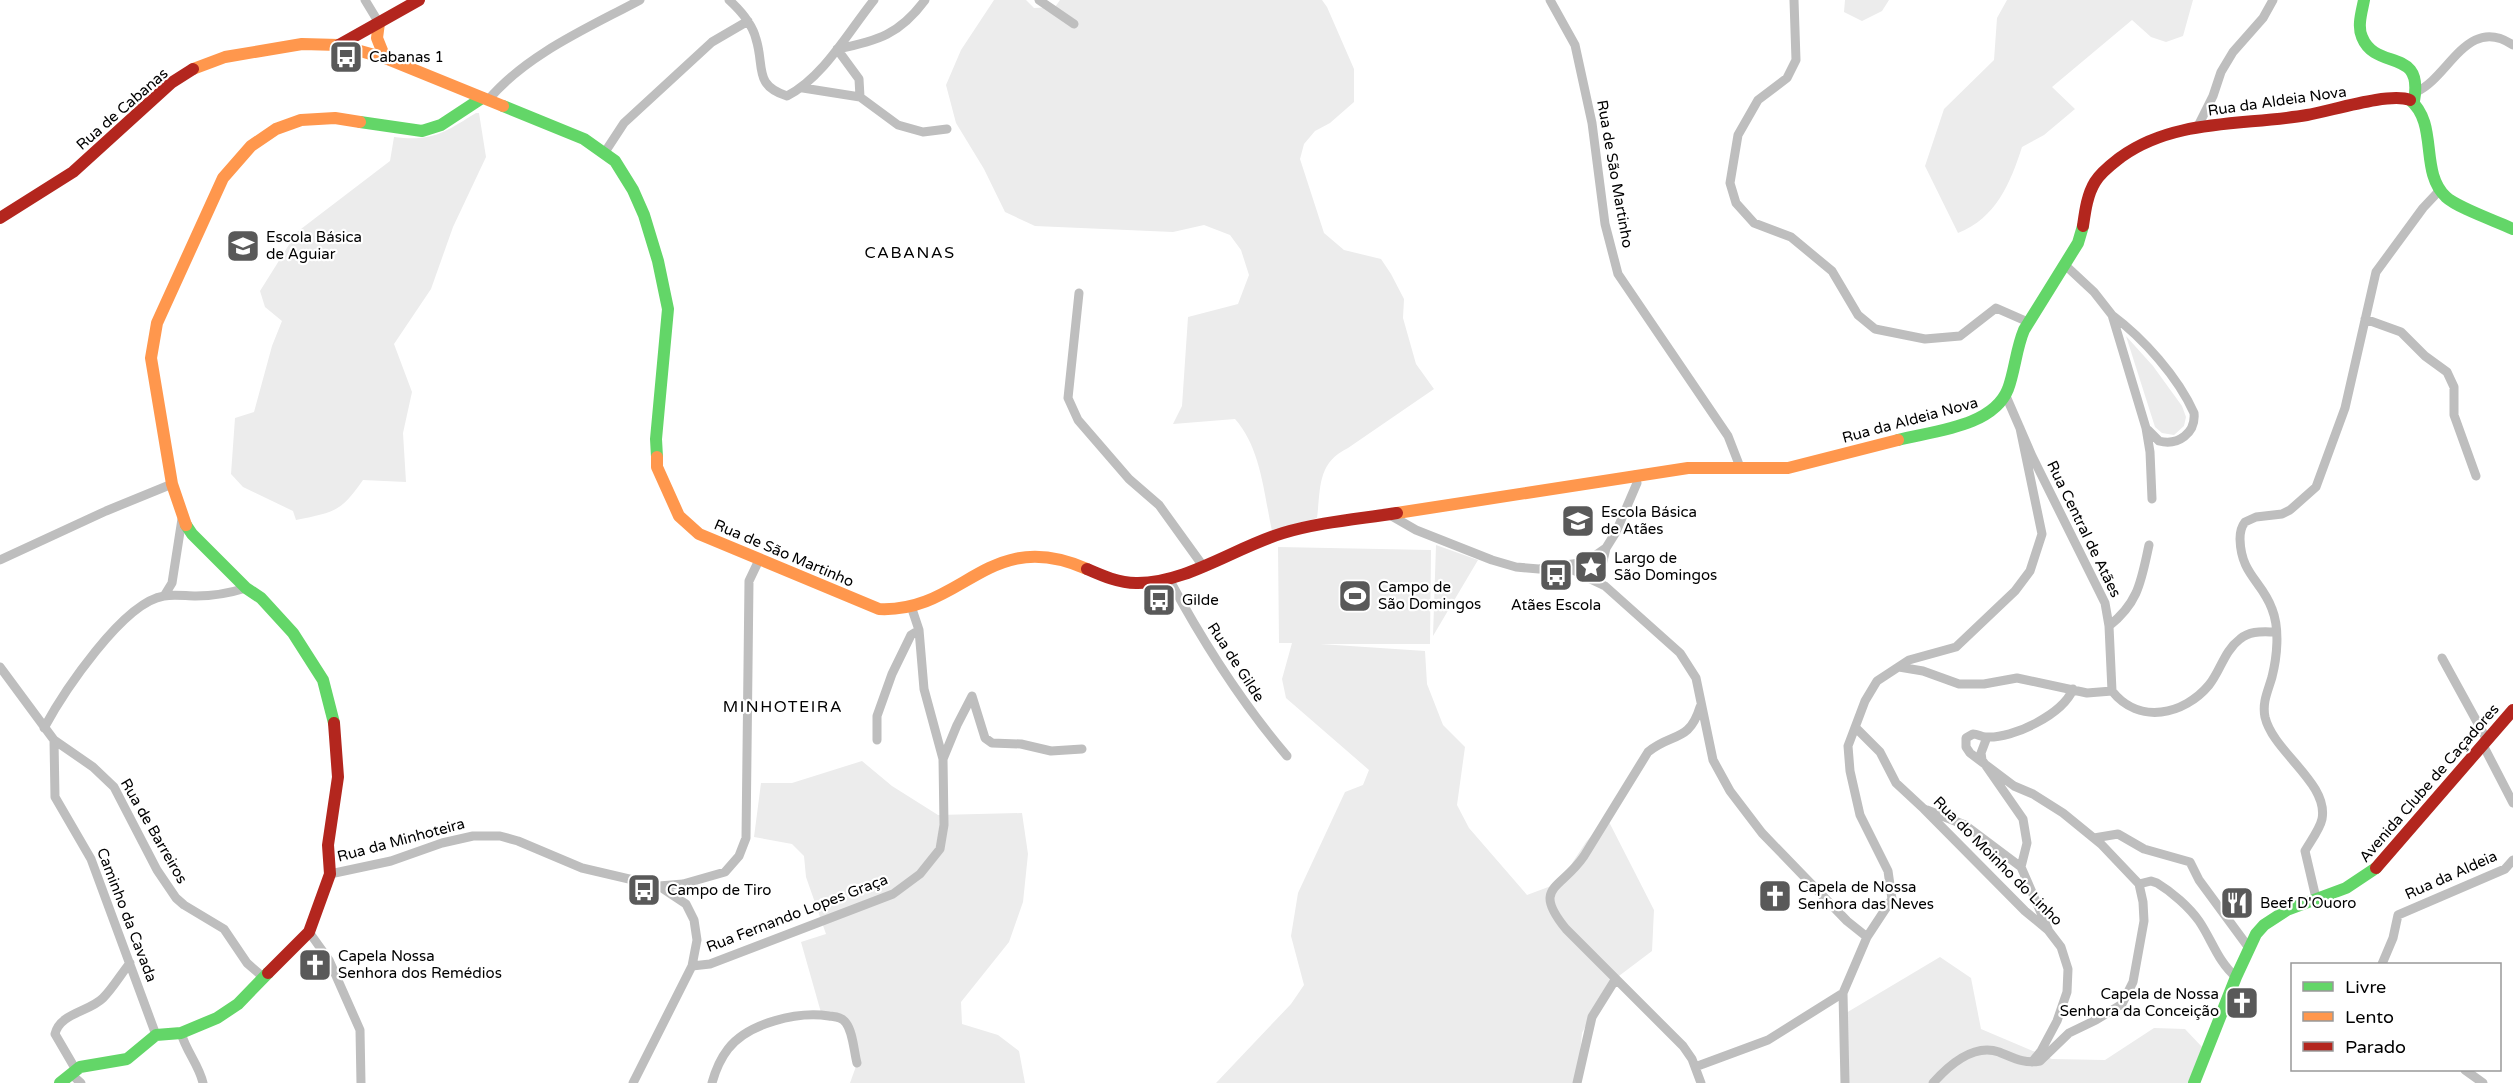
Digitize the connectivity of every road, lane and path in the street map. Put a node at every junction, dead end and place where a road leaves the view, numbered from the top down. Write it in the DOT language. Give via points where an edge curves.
graph roads {
  1 [pos="365,0"];
  2 [pos="419,0"];
  3 [pos="640,0"];
  4 [pos="729,0"];
  5 [pos="874,0"];
  6 [pos="925,0"];
  7 [pos="1039,0"];
  8 [pos="1550,0"];
  9 [pos="1794,0"];
  10 [pos="2273,0"];
  11 [pos="2364,0"];
  12 [pos="748,21"];
  13 [pos="379,23"];
  14 [pos="1074,24"];
  15 [pos="339,45"];
  16 [pos="2513,45"];
  17 [pos="837,49"];
  18 [pos="385,58"];
  19 [pos="803,88"];
  20 [pos="860,97"];
  21 [pos="2415,97"];
  22 [pos="485,99"];
  23 [pos="2197,128"];
  24 [pos="947,129"];
  25 [pos="605,152"];
  26 [pos="2439,191"];
  27 [pos="0,218"];
  28 [pos="2513,229"];
  29 [pos="2065,265"];
  30 [pos="1079,292"];
  31 [pos="2112,315"];
  32 [pos="2365,319"];
  33 [pos="2028,322"];
  34 [pos="2006,396"];
  35 [pos="2020,428"];
  36 [pos="2146,428"];
  37 [pos="1740,468"];
  38 [pos="1635,475"];
  39 [pos="2476,476"];
  40 [pos="172,484"];
  41 [pos="2152,499"];
  42 [pos="1390,515"];
  43 [pos="182,519"];
  44 [pos="2149,545"];
  45 [pos="1606,549"];
  46 [pos="0,560"];
  47 [pos="759,560"];
  48 [pos="1589,561"];
  49 [pos="1203,566"];
  50 [pos="1562,567"];
  51 [pos="1594,573"];
  52 [pos="1169,579"];
  53 [pos="246,588"];
  54 [pos="164,596"];
  55 [pos="912,609"];
  56 [pos="2109,626"];
  57 [pos="919,630"];
  58 [pos="2276,632"];
  59 [pos="2442,658"];
  60 [pos="1899,667"];
  61 [pos="0,668"];
  62 [pos="2073,689"];
  63 [pos="2112,691"];
  64 [pos="1700,704"];
  65 [pos="2513,710"];
  66 [pos="44,728"];
  67 [pos="1856,728"];
  68 [pos="1987,737"];
  69 [pos="54,740"];
  70 [pos="877,740"];
  71 [pos="2485,743"];
  72 [pos="1082,749"];
  73 [pos="1287,756"];
  74 [pos="943,759"];
  75 [pos="1982,760"];
  76 [pos="2513,803"];
  77 [pos="1924,809"];
  78 [pos="2094,838"];
  79 [pos="2513,860"];
  80 [pos="2021,867"];
  81 [pos="330,874"];
  82 [pos="2139,884"];
  83 [pos="659,886"];
  84 [pos="2316,898"];
  85 [pos="2048,930"];
  86 [pos="309,932"];
  87 [pos="1867,937"];
  88 [pos="2249,948"];
  89 [pos="130,963"];
  90 [pos="2382,963"];
  91 [pos="692,966"];
  92 [pos="263,977"];
  93 [pos="2236,977"];
  94 [pos="1615,980"];
  95 [pos="1843,993"];
  96 [pos="181,1033"];
  97 [pos="156,1035"];
  98 [pos="2032,1062"];
  99 [pos="857,1063"];
  100 [pos="1695,1067"];
  101 [pos="2466,1071"];
  102 [pos="74,1072"];
  103 [pos="60,1083"];
  104 [pos="81,1083"];
  105 [pos="203,1083"];
  106 [pos="361,1083"];
  107 [pos="633,1083"];
  108 [pos="712,1083"];
  109 [pos="1577,1083"];
  110 [pos="1701,1083"];
  111 [pos="1845,1083"];
  112 [pos="1933,1083"];
  113 [pos="2194,1083"];
  114 [pos="2483,1083"];
  1 -- 13 [label="street"];
  2 -- 13 [label="street"];
  3 -- 22 [label="street" via="533,60"];
  4 -- 12 [label="street"];
  5 -- 17 [label="street"];
  6 -- 17 [label="street" via="899,29 860,45"];
  7 -- 14 [label="street"];
  8 -- 37 [label="street, Rua de São Martinho" via="1575,45 1593,123 1605,224 1618,274 1728,436"];
  9 -- 33 [label="street" via="1796,60 1787,78 1758,100 1738,135 1730,183 1736,204 1754,223 1791,237 1832,271 1858,315 1875,329 1925,339 1959,336 1996,308"];
  10 -- 23 [label="street" via="2221,72"];
  11 -- 21 [label="street" via="2364,41 2371,51 2407,66 2414,75"];
  12 -- 19 [label="street" via="756,39 762,79 771,91 787,96"];
  12 -- 25 [label="street" via="712,42 632,116"];
  13 -- 15 [label="street"];
  13 -- 18 [label="street" via="377,38"];
  15 -- 18 [label="street, Rua de Cabanas"];
  15 -- 27 [label="street, Rua de Cabanas" via="315,43 264,50 198,66 171,83 73,172"];
  16 -- 21 [label="street" via="2497,38 2475,40"];
  17 -- 19 [label="street"];
  17 -- 20 [label="street" via="859,79"];
  18 -- 22 [label="street, Rua de Cabanas"];
  19 -- 20 [label="street"];
  20 -- 24 [label="street" via="898,125 923,132"];
  21 -- 23 [label="street, Rua da Aldeia Nova"];
  21 -- 26 [label="street"];
  22 -- 25 [label="street, Rua de São Martinho" via="584,138"];
  22 -- 40 [label="street" via="422,131 335,118 301,120 276,129 251,146 223,178 157,323 151,358"];
  23 -- 29 [label="street, Rua da Aldeia Nova" via="2151,138 2101,174 2089,193 2081,236"];
  25 -- 47 [label="street, Rua de São Martinho" via="633,190 644,215 668,309 657,467 679,516 699,534"];
  26 -- 28 [label="street" via="2448,199"];
  26 -- 32 [label="street" via="2376,272"];
  29 -- 31 [label="street"];
  29 -- 33 [label="street, Rua da Aldeia Nova"];
  30 -- 49 [label="street" via="1068,398 1078,420 1129,479 1159,506"];
  31 -- 36 [label="street"];
  31 -- 36 [label="street" via="2154,355 2194,413 2188,434 2175,441 2159,441"];
  32 -- 39 [label="street" via="2401,332 2447,372 2454,387 2454,415"];
  32 -- 58 [label="street" via="2345,408 2316,487 2290,510 2251,519 2242,526 2243,563 2272,607"];
  33 -- 34 [label="street, Rua da Aldeia Nova"];
  34 -- 35 [label="street"];
  34 -- 37 [label="street, Rua da Aldeia Nova" via="1993,412 1978,420 1788,468"];
  35 -- 56 [label="street, Rua Central de Atães" via="2105,603"];
  35 -- 60 [label="street" via="2042,534 2030,571 2015,591 1956,647 1919,656"];
  36 -- 41 [label="street"];
  37 -- 38 [label="street, Rua da Aldeia Nova" via="1707,466"];
  38 -- 42 [label="street, Rua da Aldeia Nova"];
  38 -- 45 [label="street" via="1637,483"];
  40 -- 43 [label="street"];
  40 -- 46 [label="street"];
  42 -- 49 [label="street, Rua da Aldeia Nova" via="1291,531 1257,541"];
  42 -- 50 [label="street" via="1492,561 1516,567"];
  43 -- 53 [label="street"];
  43 -- 54 [label="street" via="172,583"];
  44 -- 56 [label="street" via="2135,598"];
  45 -- 48 [label="street"];
  45 -- 51 [label="street"];
  47 -- 55 [label="street, Rua de São Martinho" via="879,609"];
  47 -- 83 [label="street, Rua da Minhoteira" via="749,581 746,838 739,856 725,872 683,884"];
  48 -- 50 [label="street"];
  48 -- 51 [label="street" via="1597,562"];
  48 -- 51 [label="street" via="1582,569"];
  49 -- 52 [label="street, Rua de São Martinho"];
  50 -- 51 [label="street"];
  51 -- 64 [label="street" via="1680,653 1696,678"];
  52 -- 55 [label="street, Rua de São Martinho" via="1133,583 1114,580 1058,558 1025,557 988,567"];
  52 -- 73 [label="street, Rua de Gilde" via="1231,684"];
  53 -- 54 [label="street" via="198,596"];
  53 -- 81 [label="street" via="261,598 293,633 323,680 336,732 338,777 328,845"];
  54 -- 66 [label="street" via="130,614 111,633 62,696"];
  55 -- 57 [label="street, Rua Fernando Lopes Graça"];
  56 -- 63 [label="street, Rua Central de Atães"];
  57 -- 70 [label="street" via="911,635 892,674 877,716"];
  57 -- 74 [label="street, Rua Fernando Lopes Graça" via="924,689"];
  58 -- 63 [label="street" via="2258,632 2240,639 2202,693 2167,713 2143,712"];
  58 -- 84 [label="street" via="2274,666 2264,708 2269,728 2321,802 2322,820 2305,851"];
  59 -- 71 [label="street"];
  60 -- 62 [label="street" via="1959,684 2017,678"];
  60 -- 67 [label="street" via="1878,681 1865,701"];
  61 -- 66 [label="street, Rua de Barreiros"];
  62 -- 63 [label="street" via="2087,693"];
  62 -- 68 [label="street" via="2064,704 2049,716 2012,733"];
  64 -- 87 [label="street" via="1715,765 1740,806 1769,841"];
  64 -- 94 [label="street" via="1695,723 1683,734 1648,752 1576,868 1549,895 1550,908 1557,919"];
  65 -- 71 [label="street, Avenida Clube de Caçadores"];
  66 -- 69 [label="street, Rua de Barreiros"];
  67 -- 77 [label="street, Rua do Moinho do Linho" via="1881,752 1896,783"];
  67 -- 87 [label="street" via="1848,757 1860,814 1892,885 1892,898"];
  68 -- 75 [label="street"];
  68 -- 75 [label="street" via="1972,734 1965,742 1968,750"];
  69 -- 89 [label="street, Caminho da Cavada" via="55,797 91,860"];
  69 -- 92 [label="street, Rua de Barreiros" via="114,787 171,891 184,905 224,929 247,963"];
  71 -- 76 [label="street"];
  71 -- 84 [label="street, Avenida Clube de Caçadores" via="2376,868 2346,888"];
  72 -- 74 [label="street" via="1051,751 992,743 985,738 972,696"];
  74 -- 91 [label="street, Rua Fernando Lopes Graça" via="944,825 940,849 920,874 893,894 710,964"];
  75 -- 78 [label="street" via="2014,786 2063,813"];
  75 -- 80 [label="street" via="2024,819 2027,843"];
  77 -- 80 [label="street" via="1965,825"];
  77 -- 85 [label="street, Rua do Moinho do Linho"];
  78 -- 82 [label="street"];
  78 -- 88 [label="street" via="2118,834 2144,849 2190,862"];
  79 -- 90 [label="street, Rua da Aldeia" via="2505,868 2398,915"];
  80 -- 85 [label="street"];
  81 -- 83 [label="street, Rua da Minhoteira" via="391,861 473,836 501,836 582,868"];
  81 -- 86 [label="street"];
  82 -- 93 [label="street" via="2157,883 2189,910 2199,920 2226,969"];
  82 -- 98 [label="street" via="2144,921 2133,982 2122,1004 2069,1033 2047,1057"];
  83 -- 91 [label="street" via="686,904 693,920 697,940"];
  84 -- 88 [label="street, Avenida Clube de Caçadores" via="2274,918 2256,934"];
  85 -- 98 [label="street, Rua do Moinho do Linho" via="2065,956 2067,992 2057,1021"];
  86 -- 92 [label="street"];
  86 -- 106 [label="street" via="329,960 360,1030"];
  87 -- 95 [label="street"];
  88 -- 93 [label="street, Avenida Clube de Caçadores"];
  89 -- 97 [label="street, Caminho da Cavada"];
  89 -- 102 [label="street" via="103,998 57,1027 55,1034"];
  91 -- 107 [label="street"];
  92 -- 96 [label="street" via="238,1004"];
  93 -- 113 [label="street, Avenida Clube de Caçadores"];
  94 -- 100 [label="street" via="1670,1032"];
  94 -- 109 [label="street" via="1592,1017"];
  95 -- 100 [label="street" via="1768,1040"];
  95 -- 111 [label="street"];
  96 -- 97 [label="street"];
  96 -- 105 [label="street"];
  97 -- 102 [label="street" via="127,1059 87,1064"];
  98 -- 112 [label="street" via="1978,1050 1960,1059"];
  99 -- 108 [label="street" via="846,1023 839,1017 802,1014 758,1028 739,1039 728,1049"];
  100 -- 110 [label="street"];
  101 -- 114 [label="street"];
  102 -- 103 [label="street"];
  102 -- 104 [label="street"];
}
